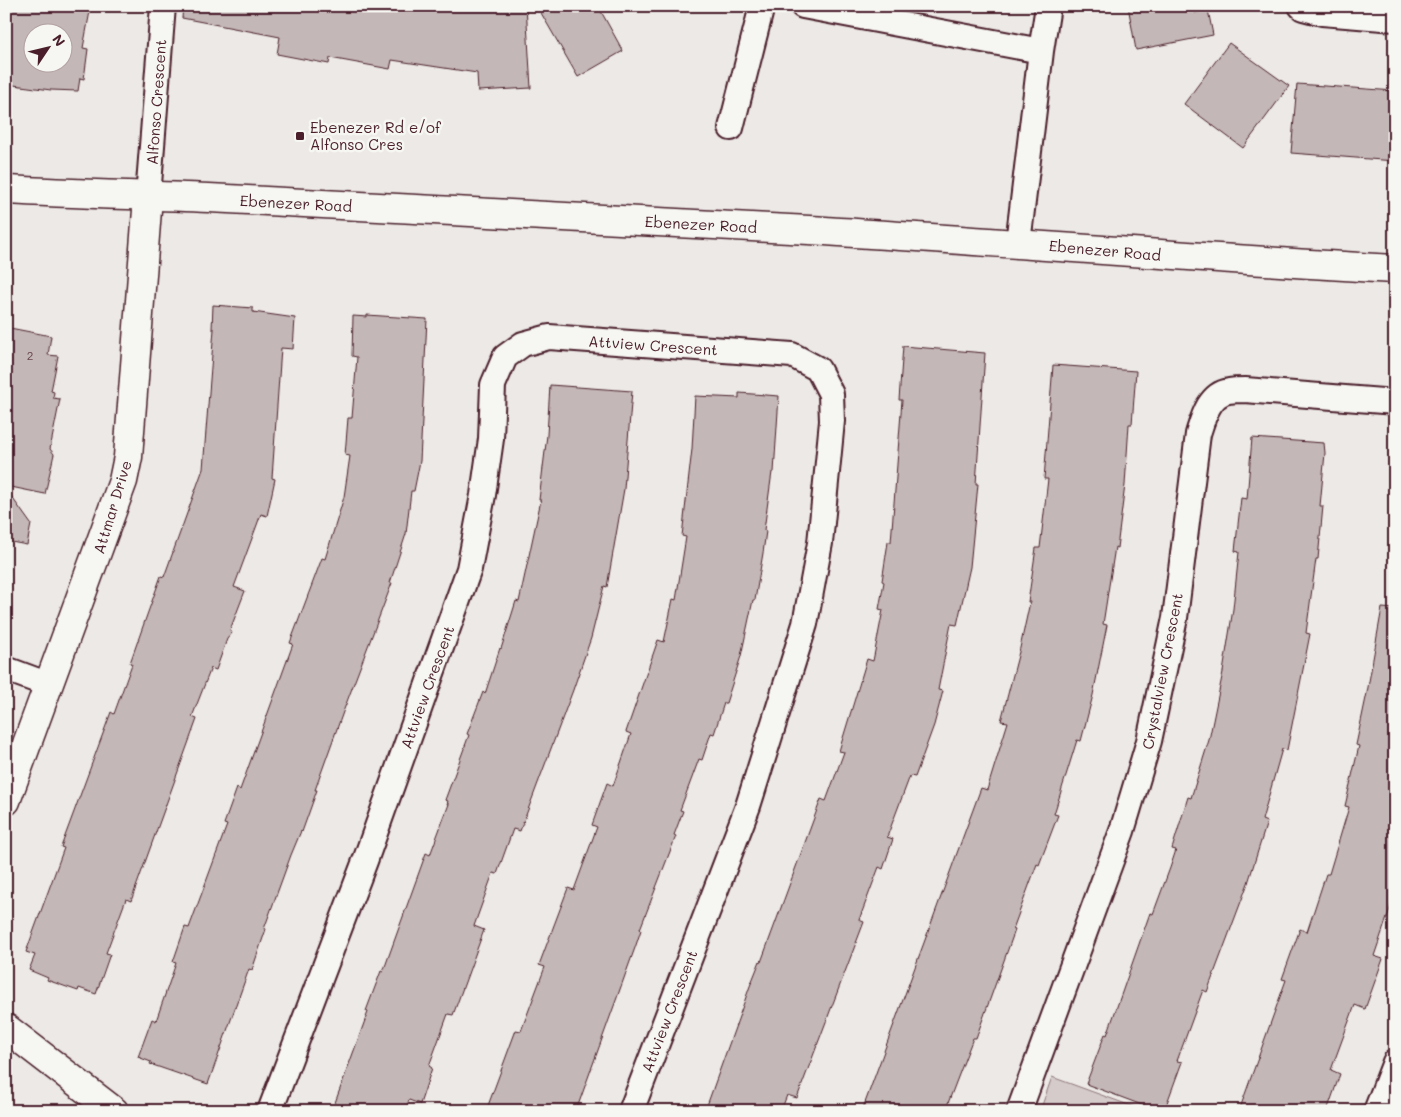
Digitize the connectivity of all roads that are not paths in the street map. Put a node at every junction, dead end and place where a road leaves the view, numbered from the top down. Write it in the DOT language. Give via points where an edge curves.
graph roads {
  1 [pos="163,6"];
  2 [pos="762,6"];
  3 [pos="803,6"];
  4 [pos="1048,6"];
  5 [pos="1301,6"];
  6 [pos="1395,19"];
  7 [pos="1041,51"];
  8 [pos="731,128"];
  9 [pos="6,190"];
  10 [pos="148,197"];
  11 [pos="1018,243"];
  12 [pos="1395,269"];
  13 [pos="1395,402"];
  14 [pos="6,669"];
  15 [pos="49,685"];
  16 [pos="6,801"];
  17 [pos="6,1028"];
  18 [pos="1395,1062"];
  19 [pos="114,1111"];
  20 [pos="270,1111"];
  21 [pos="631,1111"];
  22 [pos="1018,1111"];
  23 [pos="1376,1111"];
  1 -- 10 [label="street, Alfonso Crescent"];
  2 -- 8 [label="street"];
  3 -- 7 [label="street"];
  4 -- 7 [label="street"];
  5 -- 6 [label="street" via="1322,13"];
  7 -- 11 [label="street"];
  9 -- 10 [label="main road, Ebenezer Road"];
  10 -- 11 [label="main road, Ebenezer Road"];
  10 -- 15 [label="main road, Attmar Drive" via="129,447 123,481"];
  11 -- 12 [label="main road, Ebenezer Road"];
  13 -- 22 [label="street, Crystalview Crescent" via="1227,391 1213,400 1204,416 1198,434 1175,618 1149,741 1122,831"];
  14 -- 15 [label="street"];
  15 -- 16 [label="main road, Attmar Drive"];
  17 -- 19 [label="main road"];
  18 -- 23 [label="street"];
  20 -- 21 [label="street, Attview Crescent" via="365,861 469,569 491,439 493,385 505,357 523,344 549,337 792,355 818,369 831,394 832,421 820,543 805,624 748,806"];
}
